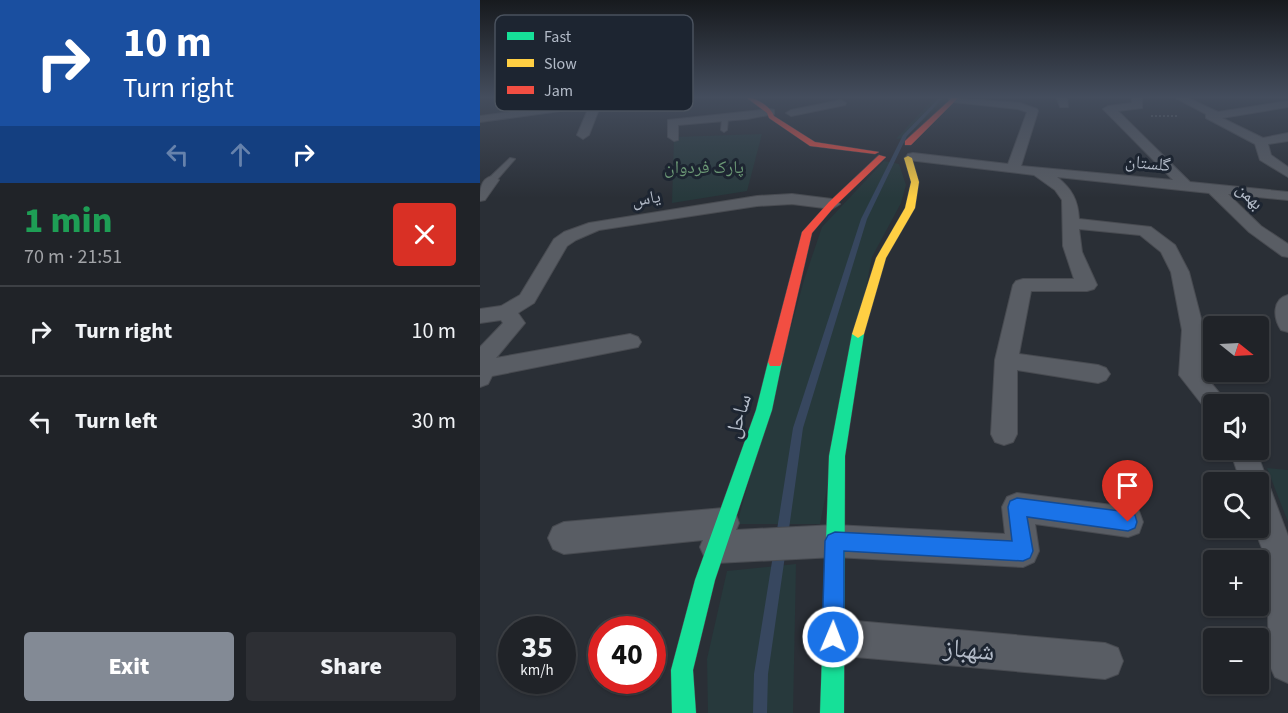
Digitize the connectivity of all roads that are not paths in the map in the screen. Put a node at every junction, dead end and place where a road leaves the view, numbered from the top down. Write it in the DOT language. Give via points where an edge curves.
graph roads {
  1 [pos="585,131"];
  2 [pos="673,131"];
  3 [pos="791,131"];
  4 [pos="822,131"];
  5 [pos="917,131"];
  6 [pos="1026,131"];
  7 [pos="1133,131"];
  8 [pos="1241,131"];
  9 [pos="583,135"];
  10 [pos="674,137"];
  11 [pos="1288,137"];
  12 [pos="1261,142"];
  13 [pos="896,150"];
  14 [pos="512,159"];
  15 [pos="1014,169"];
  16 [pos="1035,171"];
  17 [pos="1288,173"];
  18 [pos="486,181"];
  19 [pos="1186,186"];
  20 [pos="1214,189"];
  21 [pos="1288,196"];
  22 [pos="480,197"];
  23 [pos="832,204"];
  24 [pos="1071,223"];
  25 [pos="1288,252"];
  26 [pos="1288,301"];
  27 [pos="506,312"];
  28 [pos="480,316"];
  29 [pos="1288,325"];
  30 [pos="630,342"];
  31 [pos="1006,360"];
  32 [pos="1098,374"];
  33 [pos="481,375"];
  34 [pos="1207,394"];
  35 [pos="1004,434"];
  36 [pos="1128,522"];
  37 [pos="1269,527"];
  38 [pos="720,535"];
  39 [pos="564,538"];
  40 [pos="835,541"];
  41 [pos="1286,560"];
  42 [pos="833,637"];
  43 [pos="1105,661"];
  44 [pos="1288,664"];
  45 [pos="684,713"];
  46 [pos="832,713"];
  1 -- 9 [label="street"];
  2 -- 10 [label="street"];
  3 -- 13 [label="street" via="813,144"];
  4 -- 13 [label="street"];
  5 -- 13 [label="street, ساحل"];
  6 -- 15 [label="street"];
  7 -- 19 [label="street"];
  8 -- 12 [label="street"];
  11 -- 12 [label="street"];
  12 -- 17 [label="street" via="1265,157"];
  13 -- 15 [label="street, گلستان" via="954,163"];
  13 -- 23 [label="street, ساحل"];
  13 -- 40 [label="street" via="915,182 910,208 881,258 856,339 837,456"];
  14 -- 18 [label="lane"];
  15 -- 16 [label="street, گلستان"];
  16 -- 19 [label="street, گلستان"];
  16 -- 24 [label="street" via="1066,190"];
  18 -- 22 [label="street"];
  19 -- 20 [label="street, گلستان"];
  20 -- 21 [label="street, گلستان"];
  20 -- 25 [label="street, بهمن" via="1255,229"];
  23 -- 27 [label="street, یاس" via="757,201 595,226 560,243 527,299"];
  23 -- 38 [label="street, ساحل" via="807,232 764,410"];
  24 -- 31 [label="street" via="1071,244 1087,285 1023,285"];
  24 -- 34 [label="street" via="1145,230 1169,249 1180,272 1193,330 1191,375"];
  26 -- 29 [label="street"];
  27 -- 28 [label="street"];
  27 -- 33 [label="street" via="515,323 482,359"];
  30 -- 33 [label="street"];
  31 -- 32 [label="street"];
  31 -- 35 [label="street"];
  36 -- 40 [label="street" via="1017,507 1023,551"];
  37 -- 41 [label="street"];
  38 -- 39 [label="street"];
  38 -- 40 [label="street"];
  38 -- 45 [label="street, ساحل" via="682,670"];
  40 -- 42 [label="street"];
  41 -- 44 [label="street"];
  42 -- 43 [label="street, شهباز"];
  42 -- 46 [label="street"];
}
